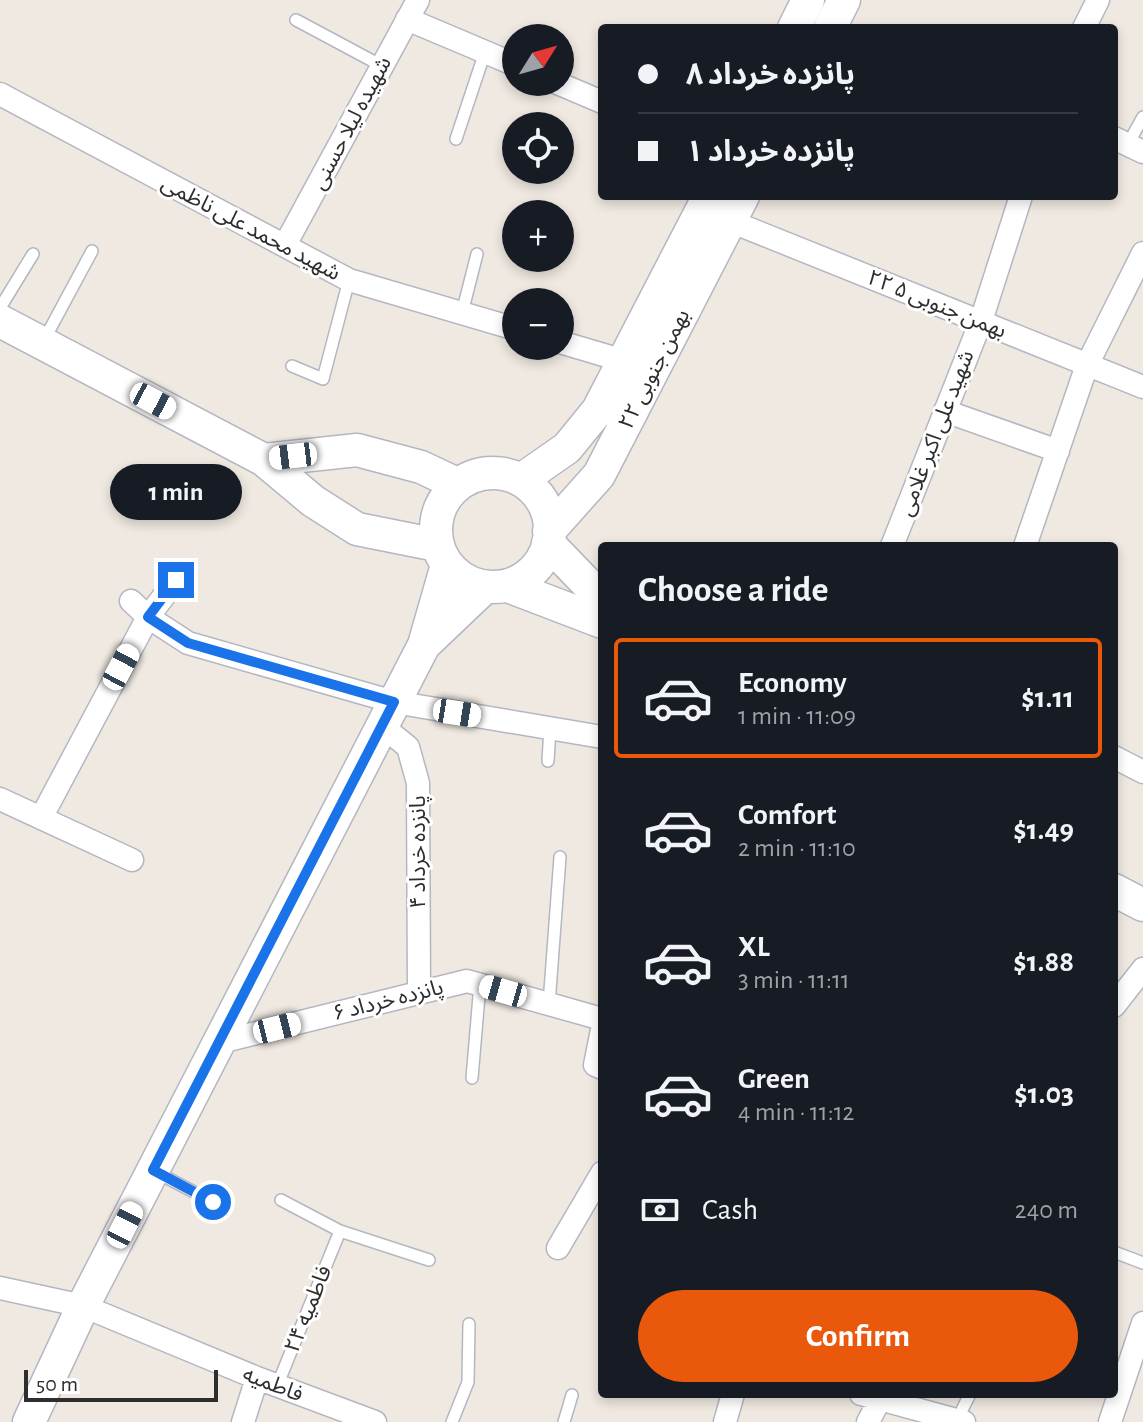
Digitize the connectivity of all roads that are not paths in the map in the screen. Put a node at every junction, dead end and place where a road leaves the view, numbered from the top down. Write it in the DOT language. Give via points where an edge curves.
graph roads {
  1 [pos="808,0"];
  2 [pos="844,0"];
  3 [pos="1098,0"];
  4 [pos="413,9"];
  5 [pos="296,20"];
  6 [pos="796,24"];
  7 [pos="832,24"];
  8 [pos="1086,24"];
  9 [pos="485,52"];
  10 [pos="502,59"];
  11 [pos="382,66"];
  12 [pos="574,90"];
  13 [pos="0,94"];
  14 [pos="598,100"];
  15 [pos="1143,117"];
  16 [pos="456,139"];
  17 [pos="1128,145"];
  18 [pos="707,200"];
  19 [pos="1020,200"];
  20 [pos="737,208"];
  21 [pos="285,245"];
  22 [pos="92,251"];
  23 [pos="1143,253"];
  24 [pos="33,254"];
  25 [pos="477,254"];
  26 [pos="349,280"];
  27 [pos="0,308"];
  28 [pos="462,313"];
  29 [pos="0,321"];
  30 [pos="981,321"];
  31 [pos="502,325"];
  32 [pos="43,343"];
  33 [pos="574,346"];
  34 [pos="624,361"];
  35 [pos="1087,365"];
  36 [pos="292,366"];
  37 [pos="1143,387"];
  38 [pos="945,411"];
  39 [pos="1058,451"];
  40 [pos="264,460"];
  41 [pos="521,480"];
  42 [pos="457,484"];
  43 [pos="549,537"];
  44 [pos="894,542"];
  45 [pos="1026,542"];
  46 [pos="442,555"];
  47 [pos="176,580"];
  48 [pos="496,587"];
  49 [pos="598,594"];
  50 [pos="131,601"];
  51 [pos="148,617"];
  52 [pos="598,621"];
  53 [pos="424,645"];
  54 [pos="388,714"];
  55 [pos="550,728"];
  56 [pos="598,736"];
  57 [pos="1118,759"];
  58 [pos="548,761"];
  59 [pos="1143,772"];
  60 [pos="0,799"];
  61 [pos="41,818"];
  62 [pos="560,857"];
  63 [pos="132,860"];
  64 [pos="1118,892"];
  65 [pos="1143,905"];
  66 [pos="1143,969"];
  67 [pos="480,984"];
  68 [pos="419,993"];
  69 [pos="1118,1001"];
  70 [pos="549,1004"];
  71 [pos="598,1018"];
  72 [pos="220,1042"];
  73 [pos="472,1078"];
  74 [pos="153,1170"];
  75 [pos="598,1182"];
  76 [pos="281,1200"];
  77 [pos="213,1202"];
  78 [pos="340,1231"];
  79 [pos="558,1248"];
  80 [pos="1118,1254"];
  81 [pos="429,1260"];
  82 [pos="1143,1263"];
  83 [pos="0,1288"];
  84 [pos="83,1306"];
  85 [pos="1143,1323"];
  86 [pos="469,1324"];
  87 [pos="267,1382"];
  88 [pos="572,1395"];
  89 [pos="732,1398"];
  90 [pos="874,1398"];
  91 [pos="881,1398"];
  92 [pos="969,1398"];
  93 [pos="960,1421"];
  94 [pos="29,1422"];
  95 [pos="243,1422"];
  96 [pos="375,1422"];
  97 [pos="452,1422"];
  98 [pos="564,1422"];
  99 [pos="725,1422"];
  100 [pos="868,1422"];
  101 [pos="1110,1422"];
  1 -- 6 [label="street"];
  2 -- 7 [label="street"];
  3 -- 8 [label="street"];
  4 -- 9 [label="street"];
  4 -- 11 [label="street, شهیده لیلا حسنی"];
  5 -- 11 [label="lane"];
  9 -- 10 [label="street"];
  9 -- 16 [label="lane"];
  11 -- 21 [label="street, شهیده لیلا حسنی"];
  12 -- 14 [label="street"];
  13 -- 21 [label="street, شهید محمد علی ناظمی"];
  15 -- 17 [label="lane"];
  18 -- 34 [label="street, ۲۲ بهمن جنوبی"];
  19 -- 30 [label="street, شهید علی اکبر غلامی"];
  20 -- 30 [label="street, ۲۲ بهمن جنوبی ۵"];
  20 -- 43 [label="street, ۲۲ بهمن جنوبی" via="599,475"];
  21 -- 26 [label="street, شهید محمد علی ناظمی"];
  22 -- 32 [label="lane"];
  23 -- 35 [label="street"];
  24 -- 27 [label="lane"];
  25 -- 28 [label="lane"];
  26 -- 28 [label="street, شهید محمد علی ناظمی"];
  26 -- 36 [label="lane" via="323,379"];
  28 -- 31 [label="street, شهید محمد علی ناظمی"];
  29 -- 32 [label="street"];
  30 -- 35 [label="street, ۲۲ بهمن جنوبی ۵"];
  30 -- 38 [label="street, شهید علی اکبر غلامی"];
  32 -- 40 [label="street"];
  33 -- 34 [label="street"];
  34 -- 41 [label="street, ۲۲ بهمن جنوبی" via="598,410 567,448"];
  35 -- 37 [label="street, ۲۲ بهمن جنوبی ۵"];
  35 -- 39 [label="street"];
  38 -- 39 [label="street"];
  38 -- 44 [label="street, شهید علی اکبر غلامی"];
  39 -- 45 [label="street"];
  40 -- 42 [label="street" via="357,450 421,467"];
  40 -- 46 [label="street" via="357,529"];
  41 -- 42 [label="street" via="500,473 477,474"];
  41 -- 43 [label="street" via="538,495 548,515"];
  42 -- 46 [label="street" via="442,501 435,523"];
  43 -- 48 [label="street" via="543,559 528,576"];
  43 -- 49 [label="street"];
  46 -- 48 [label="street" via="464,580"];
  46 -- 53 [label="street"];
  47 -- 51 [label="street"];
  48 -- 52 [label="street"];
  48 -- 53 [label="street"];
  50 -- 51 [label="street"];
  51 -- 54 [label="street" via="188,643"];
  51 -- 61 [label="street"];
  53 -- 54 [label="street"];
  54 -- 55 [label="street"];
  54 -- 68 [label="street, پانزده خرداد ۴" via="408,747 418,783"];
  54 -- 72 [label="street"];
  55 -- 56 [label="street"];
  55 -- 58 [label="lane"];
  57 -- 59 [label="street"];
  60 -- 61 [label="street"];
  61 -- 63 [label="street"];
  62 -- 70 [label="lane"];
  64 -- 65 [label="street"];
  66 -- 69 [label="street"];
  67 -- 68 [label="street, پانزده خرداد ۶" via="467,981"];
  67 -- 70 [label="street, پانزده خرداد ۶"];
  67 -- 73 [label="lane"];
  68 -- 72 [label="street, پانزده خرداد ۶"];
  70 -- 71 [label="street, پانزده خرداد ۶"];
  72 -- 74 [label="street"];
  74 -- 77 [label="lane"];
  74 -- 84 [label="street"];
  75 -- 79 [label="street"];
  76 -- 78 [label="lane"];
  78 -- 81 [label="lane"];
  78 -- 87 [label="lane, فاطمیه ۲۴"];
  80 -- 82 [label="lane"];
  83 -- 84 [label="street, فاطمیه"];
  84 -- 87 [label="street, فاطمیه"];
  84 -- 94 [label="street"];
  85 -- 101 [label="street"];
  86 -- 97 [label="lane" via="468,1382"];
  87 -- 95 [label="street"];
  87 -- 96 [label="street, فاطمیه"];
  88 -- 98 [label="lane"];
  89 -- 99 [label="street"];
  90 -- 100 [label="street"];
  91 -- 93 [label="street"];
  92 -- 93 [label="lane"];
}
